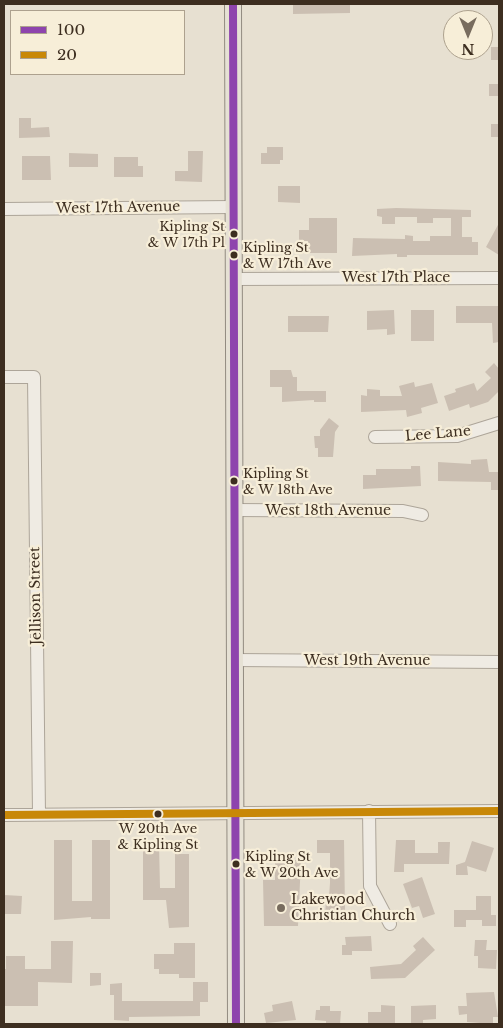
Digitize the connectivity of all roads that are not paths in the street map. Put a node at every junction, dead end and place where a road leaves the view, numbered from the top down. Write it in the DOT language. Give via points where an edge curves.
graph roads {
  1 [pos="233,4"];
  2 [pos="233,207"];
  3 [pos="4,209"];
  4 [pos="499,278"];
  5 [pos="234,279"];
  6 [pos="4,377"];
  7 [pos="499,423"];
  8 [pos="375,437"];
  9 [pos="234,510"];
  10 [pos="422,515"];
  11 [pos="235,660"];
  12 [pos="499,662"];
  13 [pos="369,811"];
  14 [pos="499,811"];
  15 [pos="235,812"];
  16 [pos="39,814"];
  17 [pos="4,815"];
  18 [pos="390,924"];
  19 [pos="236,1024"];
  1 -- 2 [label="main road"];
  2 -- 3 [label="street, West 17th Avenue"];
  2 -- 5 [label="main road"];
  4 -- 5 [label="street, West 17th Place"];
  5 -- 9 [label="main road"];
  6 -- 16 [label="street, Jellison Street" via="34,378"];
  7 -- 8 [label="street, Lee Lane" via="456,436"];
  9 -- 10 [label="street, West 18th Avenue" via="403,511"];
  9 -- 11 [label="main road"];
  11 -- 12 [label="street, West 19th Avenue"];
  11 -- 15 [label="main road"];
  13 -- 14 [label="street"];
  13 -- 15 [label="street"];
  13 -- 18 [label="street" via="370,886"];
  15 -- 16 [label="street"];
  15 -- 19 [label="main road"];
  16 -- 17 [label="street"];
}
